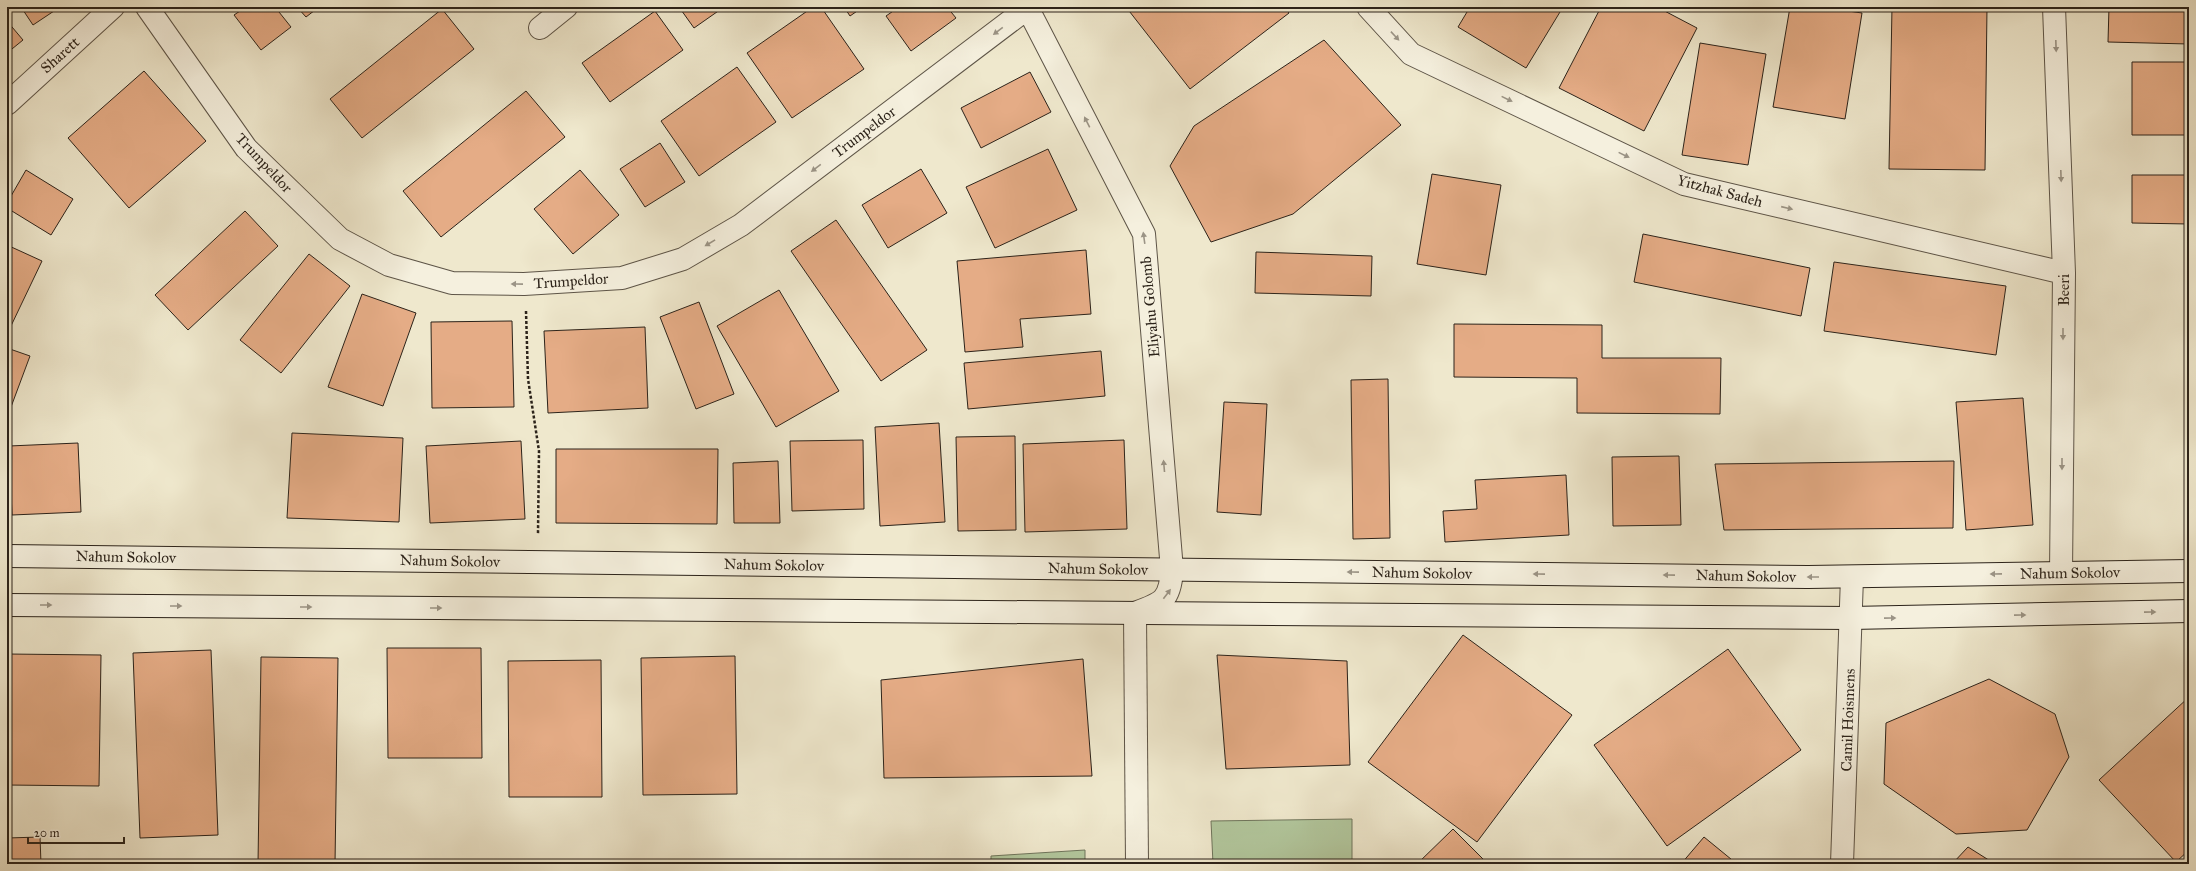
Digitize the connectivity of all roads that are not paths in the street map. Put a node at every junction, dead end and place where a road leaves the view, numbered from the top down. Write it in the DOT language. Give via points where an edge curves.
graph roads {
  1 [pos="113,7"];
  2 [pos="147,7"];
  3 [pos="566,7"];
  4 [pos="1028,7"];
  5 [pos="1368,7"];
  6 [pos="2054,7"];
  7 [pos="540,28"];
  8 [pos="7,104"];
  9 [pos="2064,273"];
  10 [pos="7,556"];
  11 [pos="1172,570"];
  12 [pos="2189,571"];
  13 [pos="2061,573"];
  14 [pos="1852,577"];
  15 [pos="7,605"];
  16 [pos="2189,611"];
  17 [pos="1135,613"];
  18 [pos="1852,618"];
  19 [pos="1137,864"];
  20 [pos="1842,864"];
  1 -- 8 [label="main road, Sharett"];
  4 -- 2 [label="main road, Trumpeldor, one-way" via="741,225 683,259 622,278 524,284 452,283 389,265 340,239 246,148"];
  3 -- 7 [label="main road"];
  11 -- 4 [label="main road, Eliyahu Golomb, one-way" via="1144,234"];
  5 -- 9 [label="main road, Yitzhak Sadeh, one-way" via="1412,54 1684,184"];
  6 -- 9 [label="main road, Beeri, one-way"];
  9 -- 13 [label="main road, Beeri, one-way"];
  10 -- 11 [label="main road, Nahum Sokolov"];
  14 -- 11 [label="main road, Nahum Sokolov, one-way"];
  17 -- 11 [label="main road, Eliyahu Golomb, one-way" via="1159,604 1171,588"];
  12 -- 13 [label="main road, Nahum Sokolov"];
  13 -- 14 [label="main road, Nahum Sokolov, one-way"];
  14 -- 18 [label="main road, Camil Hoismens"];
  15 -- 17 [label="main road, one-way"];
  18 -- 16 [label="main road, one-way"];
  17 -- 18 [label="main road"];
  17 -- 19 [label="main road"];
  18 -- 20 [label="main road, Camil Hoismens"];
}
